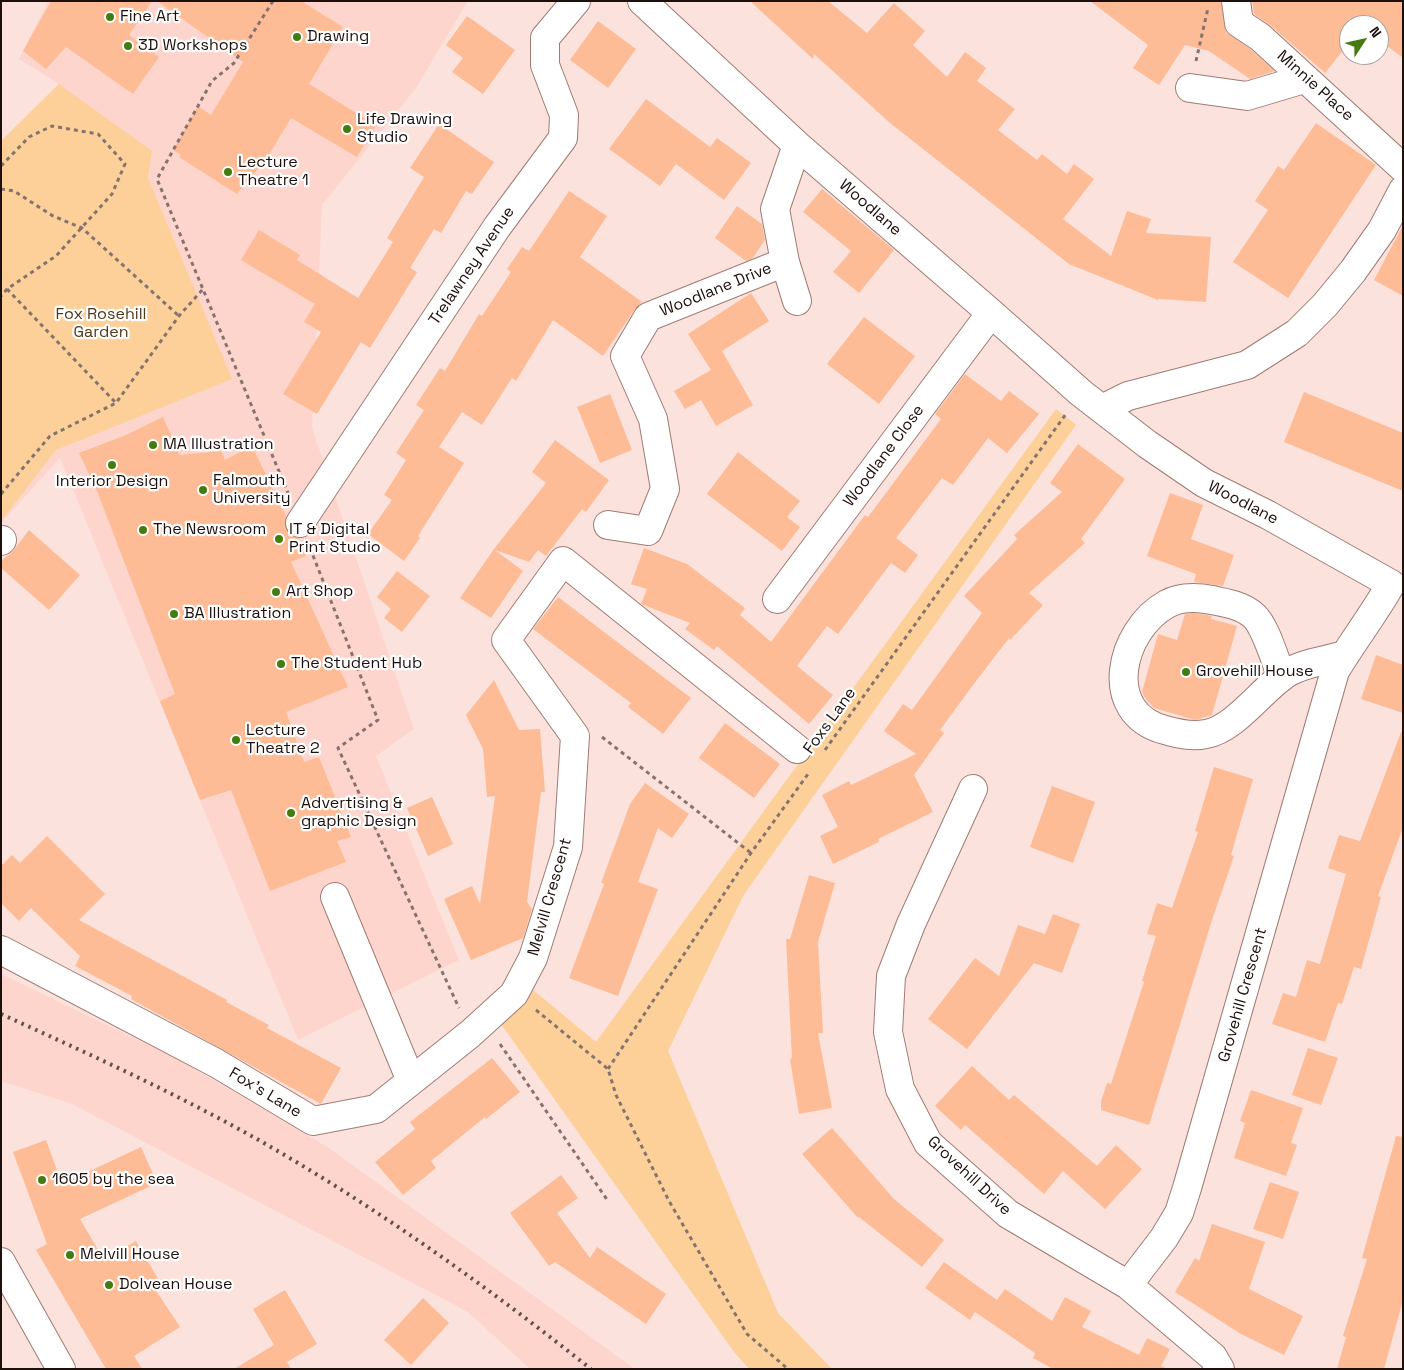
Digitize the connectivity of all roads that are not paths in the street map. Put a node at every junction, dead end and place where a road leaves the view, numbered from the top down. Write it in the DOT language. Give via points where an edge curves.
graph roads {
  1 [pos="576,1"];
  2 [pos="642,1"];
  3 [pos="1236,1"];
  4 [pos="1304,79"];
  5 [pos="1190,88"];
  6 [pos="797,144"];
  7 [pos="1403,168"];
  8 [pos="1403,190"];
  9 [pos="785,262"];
  10 [pos="797,301"];
  11 [pos="991,313"];
  12 [pos="1102,409"];
  13 [pos="300,523"];
  14 [pos="608,525"];
  15 [pos="1397,582"];
  16 [pos="777,598"];
  17 [pos="1345,655"];
  18 [pos="1282,678"];
  19 [pos="810,758"];
  20 [pos="973,789"];
  21 [pos="336,897"];
  22 [pos="1,950"];
  23 [pos="514,994"];
  24 [pos="411,1081"];
  25 [pos="1,1262"];
  26 [pos="1128,1285"];
  27 [pos="61,1369"];
  28 [pos="1220,1369"];
  1 -- 13 [label="street, Trelawney Avenue" via="545,38 545,65 564,115 563,138 497,227"];
  2 -- 6 [label="street, Woodlane"];
  3 -- 4 [label="street, Minnie Place" via="1239,23 1260,37"];
  4 -- 5 [label="street" via="1246,96"];
  4 -- 7 [label="street, Minnie Place"];
  6 -- 9 [label="street, Woodlane Drive" via="775,209"];
  6 -- 11 [label="street, Woodlane"];
  8 -- 12 [label="street" via="1382,230 1325,305 1297,333 1247,365 1128,396"];
  9 -- 10 [label="street"];
  9 -- 14 [label="street, Woodlane Drive" via="648,317 625,356 653,419 665,489 648,531"];
  11 -- 12 [label="street, Woodlane"];
  11 -- 16 [label="street, Woodlane Close"];
  12 -- 15 [label="street, Woodlane" via="1204,483"];
  15 -- 17 [label="street, Grovehill Crescent"];
  17 -- 18 [label="street" via="1303,667"];
  17 -- 26 [label="street, Grovehill Crescent" via="1335,670 1184,1196 1164,1238"];
  18 -- 18 [label="street" via="1220,730 1191,736 1151,726 1140,719 1127,698 1123,672 1139,633 1149,619 1168,604 1190,598 1244,608 1255,616"];
  19 -- 23 [label="street, Melvill Crescent" via="563,561 506,640 575,736 568,847 533,958"];
  20 -- 26 [label="street, Grovehill Drive" via="911,924 892,976 888,1032 900,1089 928,1142 1008,1214"];
  21 -- 24 [label="street"];
  22 -- 24 [label="street, Fox's Lane" via="216,1063 313,1121 376,1109"];
  23 -- 24 [label="street, Fox's Lane"];
  25 -- 27 [label="street"];
  26 -- 28 [label="street" via="1213,1357"];
}
